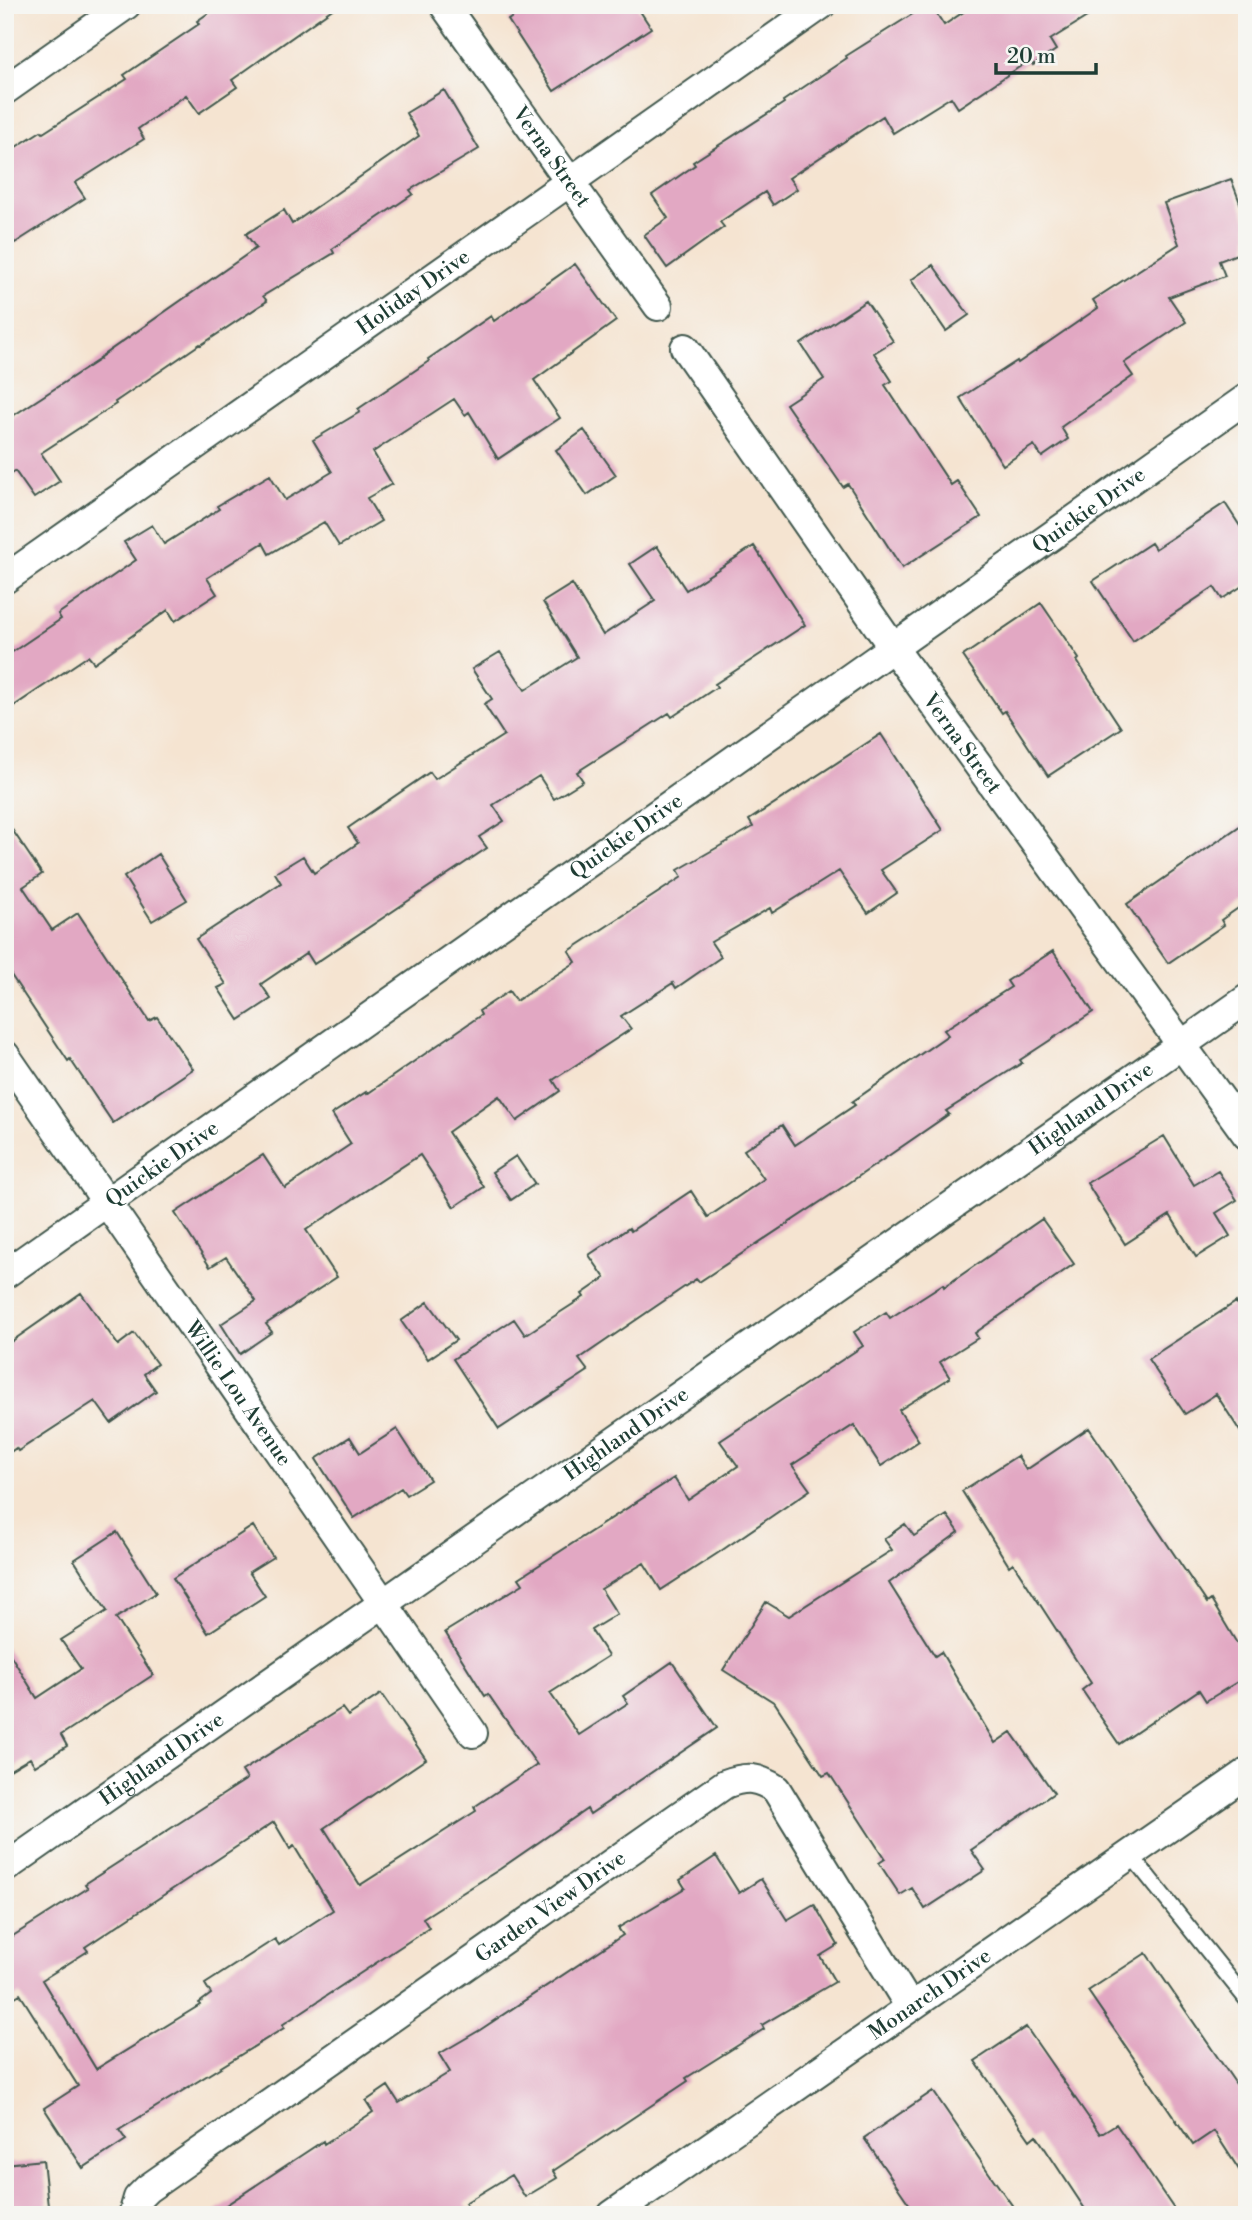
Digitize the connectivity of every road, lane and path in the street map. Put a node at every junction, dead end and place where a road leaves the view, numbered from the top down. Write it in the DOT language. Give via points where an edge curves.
graph roads {
  1 [pos="126,5"];
  2 [pos="444,5"];
  3 [pos="821,5"];
  4 [pos="5,90"];
  5 [pos="570,183"];
  6 [pos="658,306"];
  7 [pos="685,348"];
  8 [pos="1247,398"];
  9 [pos="5,579"];
  10 [pos="894,649"];
  11 [pos="1247,999"];
  12 [pos="1181,1044"];
  13 [pos="5,1055"];
  14 [pos="1247,1135"];
  15 [pos="108,1202"];
  16 [pos="5,1274"];
  17 [pos="384,1603"];
  18 [pos="473,1733"];
  19 [pos="1247,1773"];
  20 [pos="1130,1854"];
  21 [pos="5,1868"];
  22 [pos="1247,2000"];
  23 [pos="909,2007"];
  24 [pos="133,2215"];
  25 [pos="612,2215"];
  1 -- 4 [label="street"];
  2 -- 5 [label="street, Verna Street"];
  3 -- 5 [label="street, Holiday Drive"];
  5 -- 6 [label="street, Verna Street"];
  5 -- 9 [label="street, Holiday Drive"];
  7 -- 10 [label="street, Verna Street"];
  8 -- 10 [label="street, Quickie Drive"];
  10 -- 12 [label="street, Verna Street"];
  10 -- 15 [label="street, Quickie Drive"];
  11 -- 12 [label="street, Highland Drive"];
  12 -- 14 [label="street, Verna Street"];
  12 -- 17 [label="street, Highland Drive"];
  13 -- 15 [label="street, Willie Lou Avenue"];
  15 -- 16 [label="street, Quickie Drive"];
  15 -- 17 [label="street, Willie Lou Avenue"];
  17 -- 18 [label="street, Willie Lou Avenue"];
  17 -- 21 [label="street, Highland Drive"];
  19 -- 20 [label="street, Monarch Drive"];
  20 -- 22 [label="lane"];
  20 -- 23 [label="street, Monarch Drive"];
  23 -- 24 [label="street, Garden View Drive" via="776,1789 762,1780 741,1778 725,1784 147,2189 138,2198"];
  23 -- 25 [label="street, Monarch Drive"];
}
